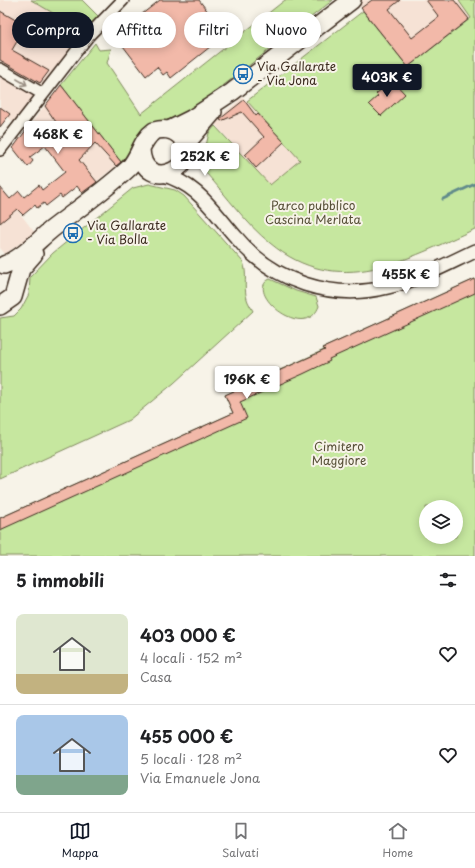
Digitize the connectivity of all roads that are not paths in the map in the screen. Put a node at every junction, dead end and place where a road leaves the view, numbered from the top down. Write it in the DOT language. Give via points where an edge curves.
graph roads {
  1 [pos="122,0"];
  2 [pos="352,0"];
  3 [pos="0,69"];
  4 [pos="232,92"];
  5 [pos="43,94"];
  6 [pos="169,130"];
  7 [pos="141,149"];
  8 [pos="0,150"];
  9 [pos="185,151"];
  10 [pos="158,173"];
  11 [pos="206,203"];
  12 [pos="475,251"];
  13 [pos="2,264"];
  14 [pos="17,283"];
  15 [pos="0,306"];
  1 -- 5 [label="street" via="89,36"];
  2 -- 4 [label="main road"];
  3 -- 5 [label="street, one-way"];
  4 -- 6 [label="main road" via="191,120"];
  4 -- 9 [label="main road" via="199,127"];
  5 -- 8 [label="street"];
  6 -- 7 [label="main road" via="154,131 147,135"];
  6 -- 9 [label="main road" via="182,138"];
  7 -- 10 [label="main road" via="144,163"];
  7 -- 13 [label="main road" via="129,167 39,239 16,261"];
  9 -- 10 [label="main road" via="180,166 175,171"];
  9 -- 11 [label="street" via="190,177"];
  10 -- 11 [label="street" via="185,183"];
  10 -- 14 [label="main road" via="136,176 125,182 41,246 21,269"];
  11 -- 12 [label="street" via="264,264 295,281 328,290 362,292 390,287"];
  13 -- 14 [label="main road" via="13,272"];
  14 -- 15 [label="main road" via="13,298"];
}
